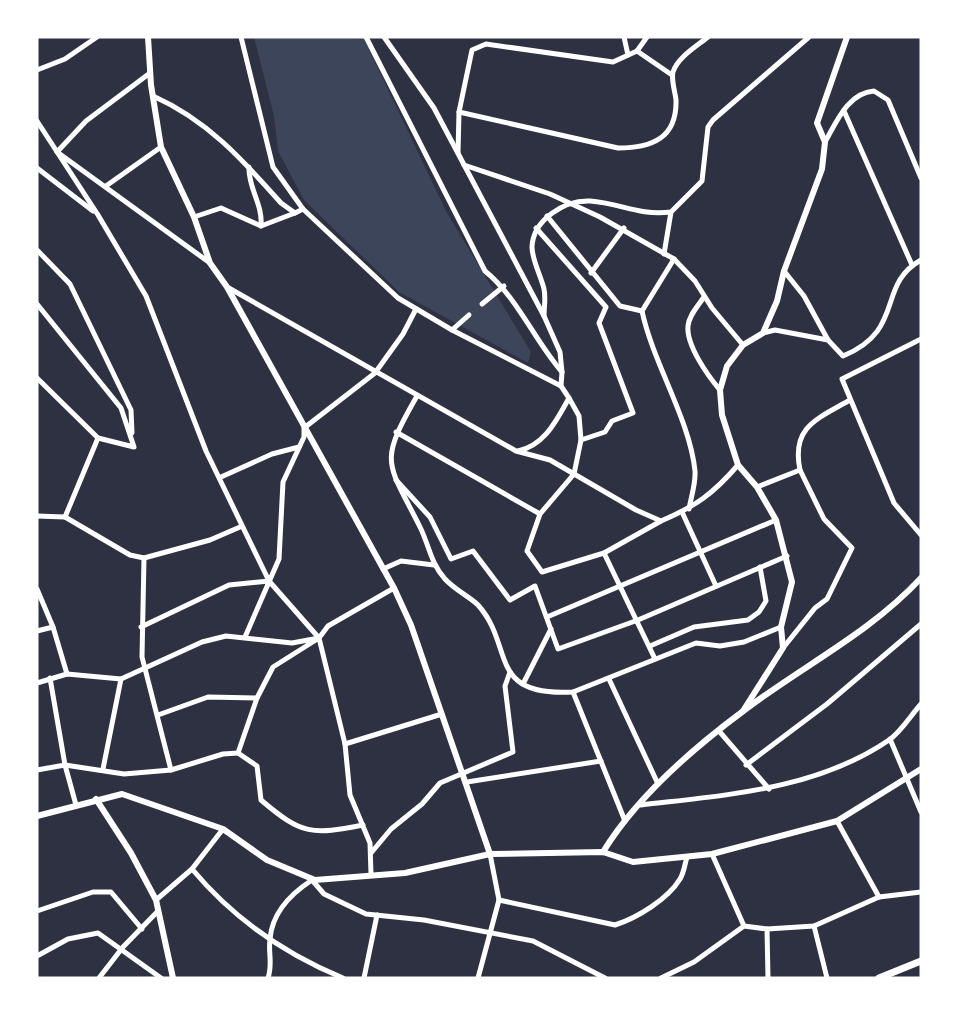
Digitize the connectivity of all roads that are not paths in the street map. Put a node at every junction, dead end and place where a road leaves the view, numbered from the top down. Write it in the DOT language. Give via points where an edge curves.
graph roads {
  1 [pos="97,37"];
  2 [pos="148,37"];
  3 [pos="241,37"];
  4 [pos="366,37"];
  5 [pos="384,37"];
  6 [pos="624,37"];
  7 [pos="647,37"];
  8 [pos="708,37"];
  9 [pos="809,37"];
  10 [pos="847,37"];
  11 [pos="637,51"];
  12 [pos="628,55"];
  13 [pos="37,70"];
  14 [pos="150,73"];
  15 [pos="672,75"];
  16 [pos="153,96"];
  17 [pos="844,111"];
  18 [pos="459,113"];
  19 [pos="37,121"];
  20 [pos="825,142"];
  21 [pos="161,147"];
  22 [pos="57,152"];
  23 [pos="458,156"];
  24 [pos="464,165"];
  25 [pos="248,167"];
  26 [pos="37,168"];
  27 [pos="921,178"];
  28 [pos="106,186"];
  29 [pos="570,205"];
  30 [pos="303,209"];
  31 [pos="671,212"];
  32 [pos="295,213"];
  33 [pos="98,215"];
  34 [pos="547,216"];
  35 [pos="194,217"];
  36 [pos="261,226"];
  37 [pos="536,228"];
  38 [pos="624,228"];
  39 [pos="37,250"];
  40 [pos="664,254"];
  41 [pos="674,259"];
  42 [pos="921,260"];
  43 [pos="210,263"];
  44 [pos="912,265"];
  45 [pos="784,271"];
  46 [pos="591,273"];
  47 [pos="504,286"];
  48 [pos="227,287"];
  49 [pos="704,297"];
  50 [pos="37,304"];
  51 [pos="482,304"];
  52 [pos="416,309"];
  53 [pos="642,311"];
  54 [pos="469,315"];
  55 [pos="544,316"];
  56 [pos="452,330"];
  57 [pos="763,333"];
  58 [pos="921,339"];
  59 [pos="828,340"];
  60 [pos="743,345"];
  61 [pos="562,372"];
  62 [pos="375,373"];
  63 [pos="37,378"];
  64 [pos="561,386"];
  65 [pos="720,390"];
  66 [pos="417,396"];
  67 [pos="569,398"];
  68 [pos="850,400"];
  69 [pos="304,428"];
  70 [pos="396,432"];
  71 [pos="132,436"];
  72 [pos="98,438"];
  73 [pos="581,440"];
  74 [pos="299,447"];
  75 [pos="516,452"];
  76 [pos="738,465"];
  77 [pos="800,470"];
  78 [pos="573,474"];
  79 [pos="392,476"];
  80 [pos="220,477"];
  81 [pos="757,487"];
  82 [pos="689,509"];
  83 [pos="682,512"];
  84 [pos="540,514"];
  85 [pos="37,516"];
  86 [pos="65,517"];
  87 [pos="776,520"];
  88 [pos="661,521"];
  89 [pos="240,527"];
  90 [pos="921,535"];
  91 [pos="700,551"];
  92 [pos="604,553"];
  93 [pos="787,556"];
  94 [pos="144,558"];
  95 [pos="434,565"];
  96 [pos="760,567"];
  97 [pos="383,569"];
  98 [pos="542,572"];
  99 [pos="921,578"];
  100 [pos="269,581"];
  101 [pos="620,584"];
  102 [pos="535,586"];
  103 [pos="716,586"];
  104 [pos="394,588"];
  105 [pos="37,589"];
  106 [pos="547,617"];
  107 [pos="638,620"];
  108 [pos="921,624"];
  109 [pos="53,627"];
  110 [pos="141,627"];
  111 [pos="781,628"];
  112 [pos="551,629"];
  113 [pos="37,631"];
  114 [pos="246,637"];
  115 [pos="319,638"];
  116 [pos="650,646"];
  117 [pos="783,648"];
  118 [pos="656,659"];
  119 [pos="145,669"];
  120 [pos="510,672"];
  121 [pos="67,674"];
  122 [pos="50,678"];
  123 [pos="609,678"];
  124 [pos="121,679"];
  125 [pos="37,683"];
  126 [pos="523,684"];
  127 [pos="573,692"];
  128 [pos="257,698"];
  129 [pos="921,704"];
  130 [pos="743,711"];
  131 [pos="442,714"];
  132 [pos="158,715"];
  133 [pos="719,731"];
  134 [pos="890,739"];
  135 [pos="345,744"];
  136 [pos="238,753"];
  137 [pos="601,761"];
  138 [pos="65,765"];
  139 [pos="746,765"];
  140 [pos="103,769"];
  141 [pos="921,769"];
  142 [pos="37,770"];
  143 [pos="171,770"];
  144 [pos="464,772"];
  145 [pos="906,775"];
  146 [pos="467,782"];
  147 [pos="658,784"];
  148 [pos="769,789"];
  149 [pos="96,799"];
  150 [pos="76,805"];
  151 [pos="641,805"];
  152 [pos="921,812"];
  153 [pos="37,816"];
  154 [pos="625,821"];
  155 [pos="836,821"];
  156 [pos="363,825"];
  157 [pos="223,829"];
  158 [pos="603,852"];
  159 [pos="371,853"];
  160 [pos="490,854"];
  161 [pos="712,854"];
  162 [pos="687,857"];
  163 [pos="192,869"];
  164 [pos="371,874"];
  165 [pos="312,880"];
  166 [pos="921,892"];
  167 [pos="878,897"];
  168 [pos="156,900"];
  169 [pos="499,900"];
  170 [pos="37,911"];
  171 [pos="158,911"];
  172 [pos="377,915"];
  173 [pos="744,926"];
  174 [pos="814,926"];
  175 [pos="142,929"];
  176 [pos="767,929"];
  177 [pos="491,933"];
  178 [pos="270,938"];
  179 [pos="120,950"];
  180 [pos="37,956"];
  181 [pos="921,961"];
  182 [pos="99,978"];
  183 [pos="161,978"];
  184 [pos="173,978"];
  185 [pos="268,978"];
  186 [pos="343,978"];
  187 [pos="364,978"];
  188 [pos="478,978"];
  189 [pos="605,978"];
  190 [pos="662,978"];
  191 [pos="768,978"];
  192 [pos="827,978"];
  193 [pos="879,978"];
  1 -- 13 [label="street" via="65,59"];
  2 -- 14 [label="street"];
  3 -- 30 [label="street" via="274,167"];
  4 -- 47 [label="street" via="485,271"];
  5 -- 23 [label="street" via="433,108"];
  6 -- 12 [label="street"];
  7 -- 11 [label="street"];
  8 -- 15 [label="street" via="678,63"];
  9 -- 31 [label="street" via="713,120 708,127 702,181"];
  10 -- 20 [label="street" via="817,123"];
  11 -- 12 [label="street"];
  11 -- 15 [label="street"];
  12 -- 18 [label="street" via="613,62 593,62 486,44 471,50"];
  14 -- 16 [label="street"];
  14 -- 22 [label="street" via="86,121"];
  15 -- 18 [label="street" via="676,117 667,134 642,148 618,148"];
  16 -- 21 [label="street"];
  16 -- 25 [label="street" via="209,128"];
  17 -- 20 [label="street"];
  17 -- 27 [label="street" via="862,92 874,91 888,100"];
  17 -- 44 [label="street"];
  18 -- 23 [label="street"];
  19 -- 22 [label="street"];
  20 -- 45 [label="street" via="822,169"];
  21 -- 28 [label="street"];
  21 -- 35 [label="street"];
  22 -- 28 [label="street"];
  22 -- 33 [label="street"];
  23 -- 24 [label="street"];
  24 -- 29 [label="street"];
  24 -- 55 [label="street"];
  25 -- 32 [label="street"];
  25 -- 36 [label="street" via="262,214"];
  26 -- 33 [label="street"];
  28 -- 43 [label="street"];
  29 -- 31 [label="street" via="590,201 636,213"];
  29 -- 34 [label="street"];
  29 -- 38 [label="street"];
  30 -- 32 [label="street"];
  30 -- 52 [label="street" via="398,298"];
  31 -- 40 [label="street"];
  32 -- 36 [label="street"];
  33 -- 80 [label="street" via="146,296"];
  34 -- 37 [label="street"];
  34 -- 46 [label="street"];
  35 -- 36 [label="street" via="221,208"];
  35 -- 43 [label="street"];
  37 -- 55 [label="street" via="532,248 545,293"];
  37 -- 73 [label="street" via="606,307 598,323 633,413 612,421 605,432"];
  38 -- 40 [label="street"];
  38 -- 46 [label="street"];
  39 -- 71 [label="street" via="70,285 131,410"];
  40 -- 41 [label="street"];
  41 -- 49 [label="street"];
  41 -- 53 [label="street"];
  42 -- 44 [label="street"];
  43 -- 48 [label="street"];
  44 -- 59 [label="street" via="902,275 874,339 843,356"];
  45 -- 57 [label="street"];
  45 -- 59 [label="street"];
  46 -- 53 [label="street" via="620,306"];
  47 -- 51 [label="street"];
  47 -- 61 [label="street"];
  48 -- 62 [label="street"];
  48 -- 69 [label="street"];
  49 -- 60 [label="street"];
  49 -- 65 [label="street" via="687,328 704,371"];
  50 -- 71 [label="street" via="121,408"];
  52 -- 56 [label="street"];
  52 -- 62 [label="street"];
  53 -- 82 [label="street" via="695,473"];
  54 -- 56 [label="street"];
  55 -- 61 [label="street" via="560,352"];
  56 -- 64 [label="street"];
  57 -- 59 [label="street" via="775,330"];
  57 -- 60 [label="street"];
  58 -- 68 [label="street" via="842,379"];
  60 -- 65 [label="street" via="727,366"];
  61 -- 64 [label="street"];
  62 -- 66 [label="street"];
  62 -- 69 [label="street"];
  63 -- 72 [label="street"];
  64 -- 67 [label="street"];
  65 -- 76 [label="street" via="722,415"];
  66 -- 70 [label="street"];
  66 -- 75 [label="street"];
  67 -- 73 [label="street" via="579,416"];
  67 -- 75 [label="street" via="542,439"];
  68 -- 77 [label="street" via="815,420 801,435 797,452"];
  68 -- 90 [label="street" via="894,503"];
  69 -- 74 [label="street"];
  69 -- 97 [label="street"];
  70 -- 79 [label="street" via="390,455"];
  70 -- 84 [label="street"];
  71 -- 72 [label="street" via="134,447"];
  72 -- 86 [label="street"];
  73 -- 78 [label="street"];
  74 -- 80 [label="street"];
  74 -- 100 [label="street" via="283,482 279,559"];
  75 -- 78 [label="street" via="550,460"];
  76 -- 81 [label="street"];
  76 -- 82 [label="street" via="714,493"];
  77 -- 81 [label="street"];
  77 -- 117 [label="street" via="824,519 852,548 827,599"];
  78 -- 84 [label="street"];
  78 -- 88 [label="street"];
  79 -- 95 [label="street" via="421,528"];
  79 -- 102 [label="street" via="430,517 451,559 473,551 510,600"];
  80 -- 89 [label="street"];
  81 -- 87 [label="street"];
  82 -- 83 [label="street"];
  83 -- 88 [label="street"];
  83 -- 91 [label="street"];
  84 -- 98 [label="street" via="527,551"];
  85 -- 86 [label="street"];
  86 -- 94 [label="street"];
  87 -- 91 [label="street"];
  87 -- 93 [label="street"];
  88 -- 92 [label="street"];
  89 -- 94 [label="street"];
  89 -- 100 [label="street"];
  91 -- 101 [label="street"];
  91 -- 103 [label="street"];
  92 -- 98 [label="street"];
  92 -- 101 [label="street"];
  93 -- 96 [label="street"];
  93 -- 111 [label="street" via="792,582"];
  94 -- 110 [label="street"];
  95 -- 97 [label="street" via="401,561"];
  95 -- 120 [label="street" via="477,604"];
  96 -- 103 [label="street"];
  96 -- 116 [label="street" via="766,601 748,620 694,627"];
  97 -- 104 [label="street"];
  98 -- 102 [label="street"];
  99 -- 130 [label="street" via="898,603 843,645"];
  100 -- 110 [label="street" via="229,585"];
  100 -- 114 [label="street"];
  100 -- 115 [label="street"];
  101 -- 106 [label="street"];
  101 -- 107 [label="street"];
  102 -- 106 [label="street"];
  103 -- 107 [label="street"];
  104 -- 115 [label="street" via="328,626"];
  104 -- 131 [label="street"];
  105 -- 109 [label="street"];
  106 -- 112 [label="street"];
  107 -- 112 [label="street" via="558,649"];
  107 -- 116 [label="street"];
  108 -- 139 [label="street"];
  109 -- 113 [label="street"];
  109 -- 121 [label="street"];
  110 -- 119 [label="street"];
  111 -- 117 [label="street"];
  111 -- 118 [label="street" via="744,642 696,643"];
  112 -- 126 [label="street"];
  114 -- 115 [label="street" via="292,643"];
  114 -- 119 [label="street" via="202,642"];
  115 -- 128 [label="street" via="273,667"];
  115 -- 135 [label="street"];
  116 -- 118 [label="street"];
  117 -- 130 [label="street"];
  118 -- 123 [label="street"];
  119 -- 124 [label="street"];
  119 -- 132 [label="street"];
  120 -- 126 [label="street"];
  120 -- 144 [label="street" via="505,686 513,752"];
  121 -- 122 [label="street"];
  121 -- 124 [label="street"];
  122 -- 125 [label="street"];
  122 -- 138 [label="street"];
  123 -- 127 [label="street"];
  123 -- 147 [label="street"];
  124 -- 140 [label="street"];
  126 -- 127 [label="street" via="556,693"];
  127 -- 137 [label="street"];
  128 -- 132 [label="street" via="208,697"];
  128 -- 136 [label="street"];
  129 -- 134 [label="street"];
  130 -- 133 [label="street"];
  131 -- 135 [label="street"];
  131 -- 144 [label="street"];
  132 -- 143 [label="street"];
  133 -- 139 [label="street"];
  133 -- 147 [label="street"];
  134 -- 145 [label="street"];
  134 -- 148 [label="street" via="833,769"];
  135 -- 156 [label="street" via="350,795"];
  136 -- 143 [label="street"];
  136 -- 156 [label="street" via="257,766 261,800 299,827 327,832"];
  137 -- 146 [label="street"];
  137 -- 154 [label="street"];
  138 -- 140 [label="street"];
  138 -- 142 [label="street"];
  138 -- 150 [label="street"];
  139 -- 148 [label="street"];
  140 -- 143 [label="street" via="124,774"];
  141 -- 145 [label="street"];
  144 -- 146 [label="street"];
  144 -- 159 [label="street" via="440,783"];
  145 -- 152 [label="street"];
  145 -- 155 [label="street"];
  146 -- 160 [label="street"];
  147 -- 151 [label="street"];
  148 -- 151 [label="street"];
  149 -- 150 [label="street"];
  149 -- 157 [label="street" via="122,794"];
  149 -- 168 [label="street"];
  150 -- 153 [label="street"];
  151 -- 154 [label="street"];
  154 -- 158 [label="street"];
  155 -- 161 [label="street"];
  155 -- 167 [label="street"];
  156 -- 159 [label="street"];
  157 -- 163 [label="street"];
  157 -- 165 [label="street" via="267,860"];
  158 -- 160 [label="street"];
  158 -- 162 [label="street" via="633,862"];
  159 -- 164 [label="street"];
  160 -- 164 [label="street" via="405,873"];
  160 -- 169 [label="street"];
  161 -- 162 [label="street"];
  161 -- 173 [label="street"];
  162 -- 169 [label="street" via="681,878 672,887 632,919 615,925"];
  163 -- 168 [label="street"];
  163 -- 178 [label="street" via="215,897"];
  164 -- 165 [label="street"];
  165 -- 172 [label="street" via="324,894"];
  165 -- 178 [label="street" via="290,895"];
  166 -- 167 [label="street"];
  167 -- 174 [label="street"];
  168 -- 171 [label="street"];
  169 -- 177 [label="street"];
  170 -- 175 [label="street" via="93,892 111,892"];
  171 -- 175 [label="street"];
  171 -- 184 [label="street"];
  172 -- 177 [label="street"];
  172 -- 187 [label="street"];
  173 -- 176 [label="street"];
  173 -- 190 [label="street" via="694,962"];
  174 -- 176 [label="street"];
  174 -- 192 [label="street"];
  175 -- 179 [label="street"];
  176 -- 191 [label="street"];
  177 -- 188 [label="street"];
  177 -- 189 [label="street" via="533,941"];
  178 -- 185 [label="street"];
  178 -- 186 [label="street"];
  179 -- 180 [label="street" via="98,933 68,939"];
  179 -- 182 [label="street"];
  179 -- 183 [label="street"];
  181 -- 193 [label="main road"];
}
